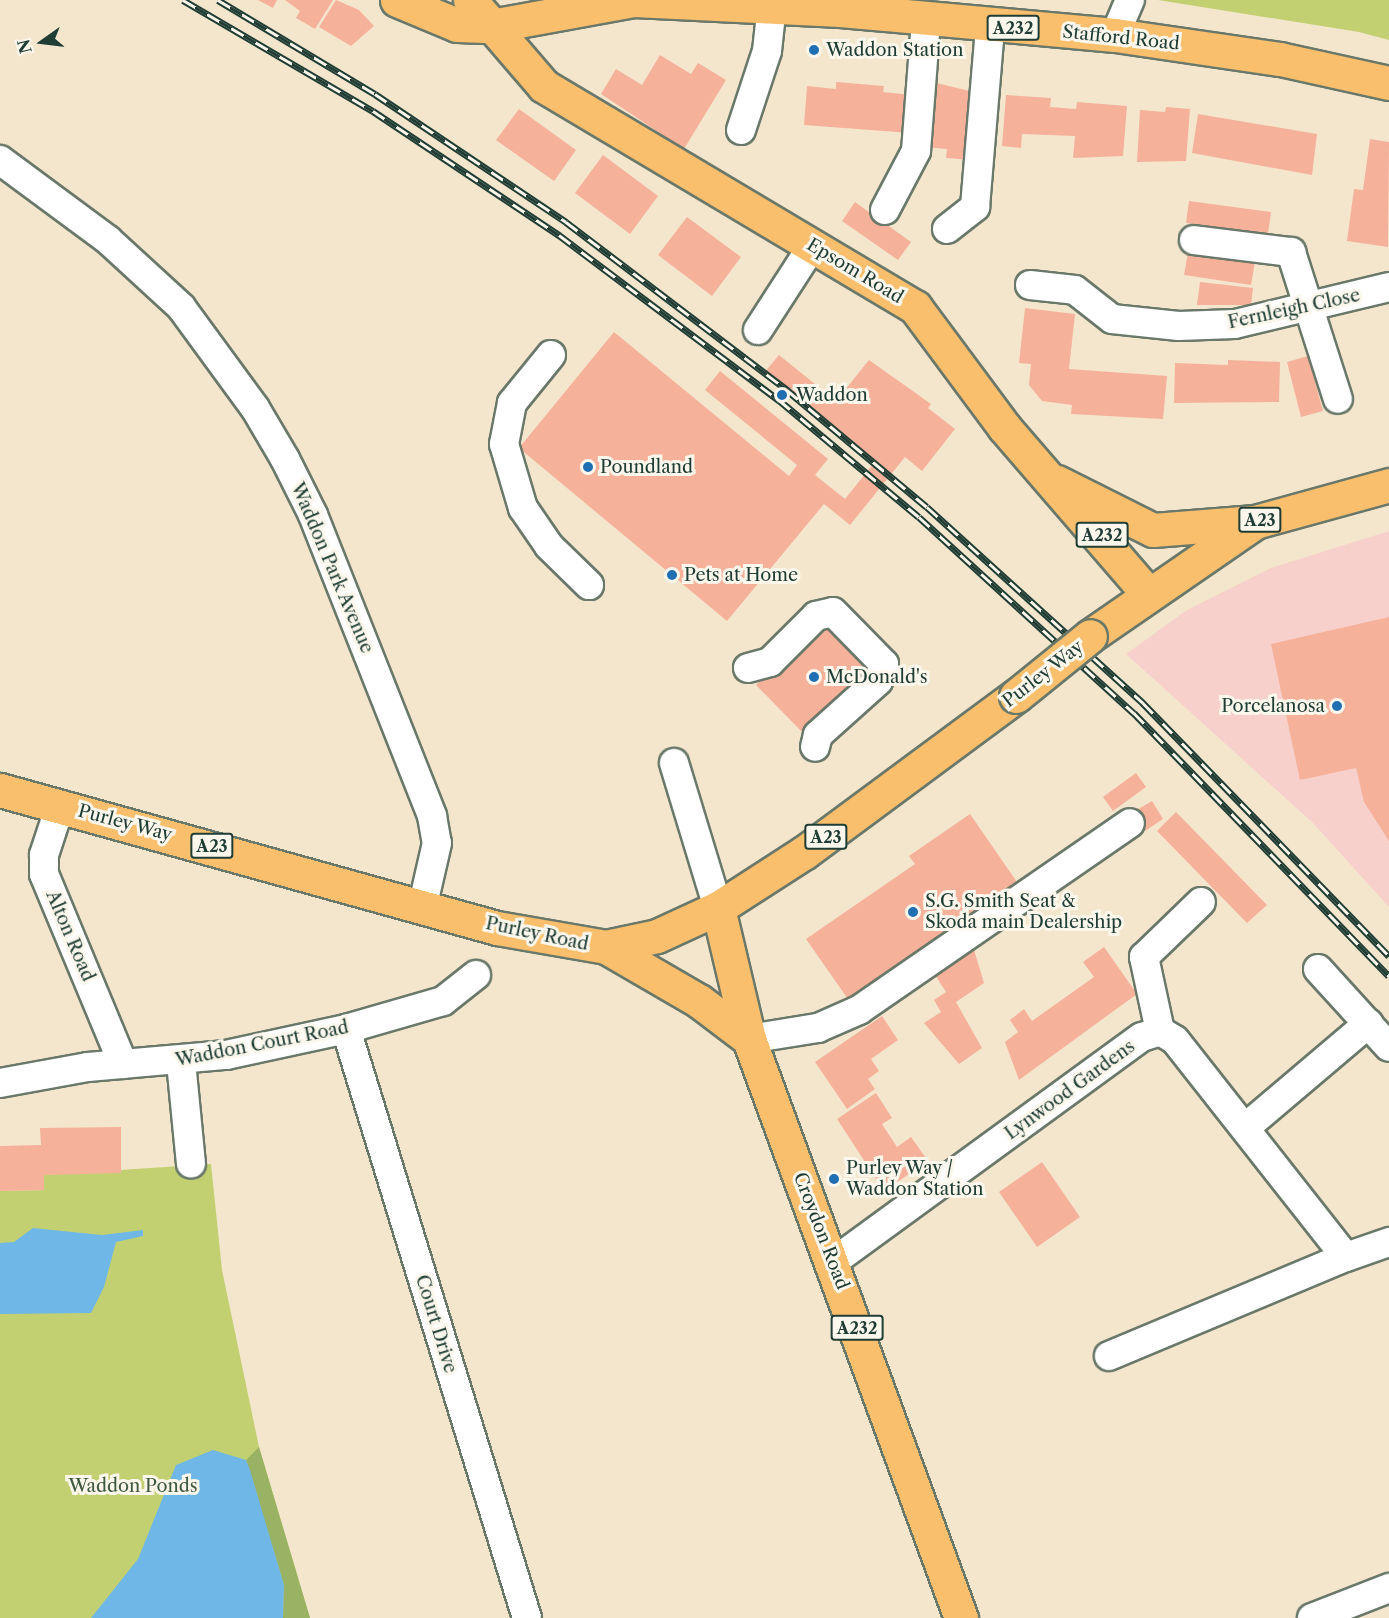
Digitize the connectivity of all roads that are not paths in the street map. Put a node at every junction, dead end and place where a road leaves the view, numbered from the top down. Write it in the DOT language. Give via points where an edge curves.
graph roads {
  1 [pos="397,0"];
  2 [pos="470,0"];
  3 [pos="634,0"];
  4 [pos="1130,0"];
  5 [pos="772,4"];
  6 [pos="841,5"];
  7 [pos="926,21"];
  8 [pos="491,26"];
  9 [pos="990,27"];
  10 [pos="1115,35"];
  11 [pos="1389,83"];
  12 [pos="741,130"];
  13 [pos="0,160"];
  14 [pos="885,210"];
  15 [pos="947,229"];
  16 [pos="1194,240"];
  17 [pos="813,245"];
  18 [pos="1030,285"];
  19 [pos="1389,286"];
  20 [pos="1312,308"];
  21 [pos="758,330"];
  22 [pos="551,355"];
  23 [pos="1338,399"];
  24 [pos="1052,480"];
  25 [pos="1389,485"];
  26 [pos="1255,522"];
  27 [pos="589,585"];
  28 [pos="1148,594"];
  29 [pos="748,668"];
  30 [pos="815,747"];
  31 [pos="674,763"];
  32 [pos="0,790"];
  33 [pos="60,806"];
  34 [pos="1130,823"];
  35 [pos="1201,902"];
  36 [pos="423,904"];
  37 [pos="718,908"];
  38 [pos="606,947"];
  39 [pos="1318,969"];
  40 [pos="476,975"];
  41 [pos="1370,1023"];
  42 [pos="346,1029"];
  43 [pos="1160,1031"];
  44 [pos="748,1039"];
  45 [pos="1389,1047"];
  46 [pos="181,1062"];
  47 [pos="123,1064"];
  48 [pos="0,1083"];
  49 [pos="1245,1128"];
  50 [pos="190,1164"];
  51 [pos="1389,1242"];
  52 [pos="1346,1257"];
  53 [pos="833,1262"];
  54 [pos="1109,1356"];
  55 [pos="1389,1588"];
  56 [pos="527,1618"];
  57 [pos="961,1618"];
  58 [pos="1312,1618"];
  1 -- 8 [label="highway, A232" via="457,25"];
  2 -- 8 [label="highway, A232"];
  3 -- 5 [label="highway, Stafford Road / A232"];
  3 -- 8 [label="highway, Stafford Road / A232"];
  4 -- 10 [label="street"];
  5 -- 6 [label="highway, Stafford Road / A232"];
  5 -- 12 [label="street" via="766,51"];
  6 -- 7 [label="highway, Stafford Road / A232"];
  7 -- 9 [label="highway, Stafford Road / A232"];
  7 -- 14 [label="street" via="916,151"];
  8 -- 17 [label="highway, Epsom Road / A232" via="544,86"];
  9 -- 10 [label="highway, Stafford Road / A232"];
  9 -- 15 [label="street" via="975,207"];
  10 -- 11 [label="highway, Stafford Road / A232" via="1280,59"];
  13 -- 36 [label="street, Waddon Park Avenue" via="108,240 181,307 255,408 285,459 313,515 432,816 437,843"];
  16 -- 20 [label="street" via="1291,252"];
  17 -- 21 [label="street"];
  17 -- 24 [label="highway, Epsom Road / A232" via="915,307 1004,427"];
  18 -- 20 [label="street, Fernleigh Close" via="1075,290 1112,319 1179,326 1235,324"];
  19 -- 20 [label="street, Fernleigh Close"];
  20 -- 23 [label="street"];
  22 -- 27 [label="street" via="512,403 504,444 523,508 549,546"];
  24 -- 26 [label="highway" via="1153,530"];
  24 -- 28 [label="highway, Epsom Road / A232"];
  25 -- 26 [label="highway, Purley Way / A23"];
  26 -- 28 [label="highway, Purley Way / A23"];
  28 -- 37 [label="highway, Purley Way / A23, bridge" via="805,852"];
  29 -- 30 [label="street" via="770,662 816,616 833,612 884,664 878,681 818,735"];
  31 -- 37 [label="street"];
  32 -- 33 [label="highway, Purley Way / A23"];
  33 -- 36 [label="highway, Purley Way / A23"];
  33 -- 47 [label="street, Alton Road" via="44,855 44,874"];
  34 -- 44 [label="street" via="860,1010 818,1028"];
  35 -- 43 [label="street" via="1144,957"];
  36 -- 38 [label="highway, Purley Road / A23" via="497,928"];
  37 -- 38 [label="highway, Purley Road / A23" via="657,936"];
  37 -- 44 [label="highway, Croydon Road / A232"];
  38 -- 44 [label="highway" via="699,1001"];
  39 -- 41 [label="street"];
  40 -- 42 [label="street, Waddon Court Road" via="443,1001"];
  41 -- 45 [label="street"];
  41 -- 49 [label="street"];
  42 -- 46 [label="street, Waddon Court Road"];
  42 -- 56 [label="street, Court Drive"];
  43 -- 49 [label="street" via="1175,1040"];
  43 -- 53 [label="street, Lynwood Gardens" via="1142,1037"];
  44 -- 53 [label="highway, Croydon Road / A232"];
  46 -- 47 [label="street, Waddon Court Road"];
  46 -- 50 [label="street"];
  47 -- 48 [label="street, Waddon Court Road"];
  49 -- 52 [label="street"];
  51 -- 52 [label="street"];
  52 -- 54 [label="street"];
  53 -- 57 [label="highway, Croydon Road / A232"];
  55 -- 58 [label="street"];
}
